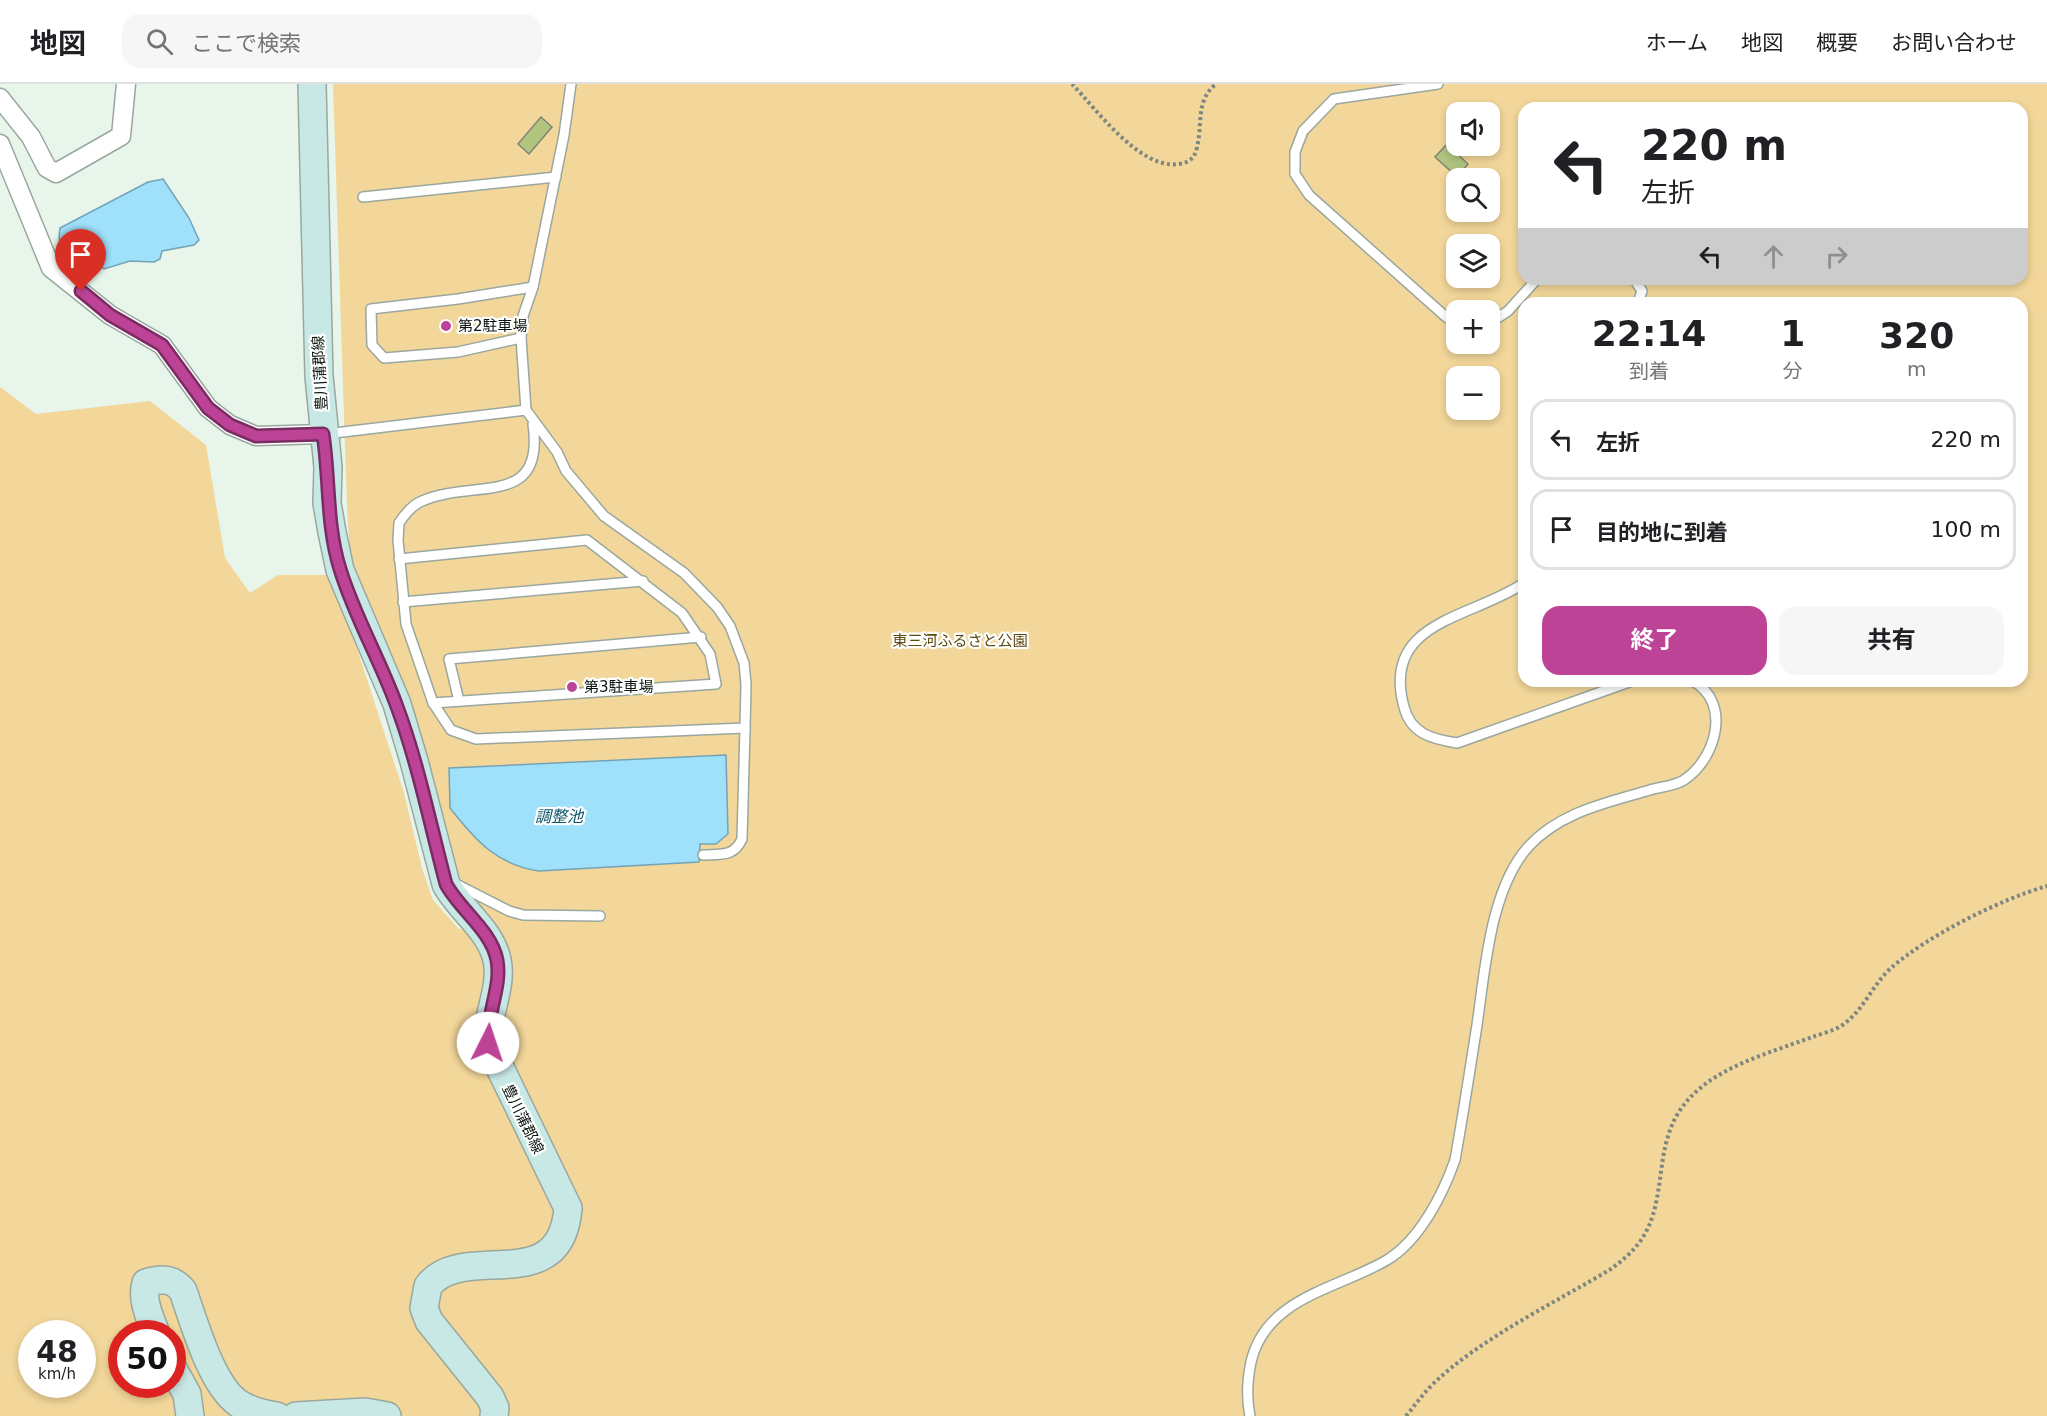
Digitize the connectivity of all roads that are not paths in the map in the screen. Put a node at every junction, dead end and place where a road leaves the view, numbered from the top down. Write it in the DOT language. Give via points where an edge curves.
graph roads {
  1 [pos="126,84"];
  2 [pos="312,84"];
  3 [pos="571,84"];
  4 [pos="1438,84"];
  5 [pos="0,98"];
  6 [pos="0,144"];
  7 [pos="556,177"];
  8 [pos="363,197"];
  9 [pos="1532,285"];
  10 [pos="533,287"];
  11 [pos="1521,297"];
  12 [pos="1518,300"];
  13 [pos="1500,316"];
  14 [pos="1446,317"];
  15 [pos="521,338"];
  16 [pos="526,410"];
  17 [pos="533,424"];
  18 [pos="323,434"];
  19 [pos="399,559"];
  20 [pos="643,581"];
  21 [pos="1518,586"];
  22 [pos="403,602"];
  23 [pos="701,637"];
  24 [pos="1615,687"];
  25 [pos="1698,687"];
  26 [pos="459,701"];
  27 [pos="433,703"];
  28 [pos="745,728"];
  29 [pos="703,855"];
  30 [pos="446,884"];
  31 [pos="600,916"];
  32 [pos="151,1320"];
  33 [pos="186,1392"];
  34 [pos="190,1416"];
  35 [pos="277,1416"];
  36 [pos="296,1416"];
  37 [pos="387,1416"];
  38 [pos="494,1416"];
  39 [pos="1250,1416"];
  1 -- 5 [label="street" via="121,136 56,173 47,168 31,137"];
  2 -- 18 [label="main road, 豊川蒲郡線"];
  3 -- 7 [label="lane"];
  4 -- 14 [label="lane" via="1334,99 1303,131 1295,152 1295,174 1309,195"];
  6 -- 18 [label="street" via="51,268 110,315 162,345 208,408 230,425 256,436"];
  7 -- 8 [label="lane"];
  7 -- 10 [label="lane"];
  9 -- 11 [label="lane"];
  10 -- 15 [label="lane" via="523,316"];
  10 -- 15 [label="lane" via="371,309 372,345 384,358 458,352"];
  12 -- 13 [label="lane"];
  15 -- 16 [label="lane"];
  16 -- 17 [label="lane"];
  16 -- 18 [label="lane"];
  17 -- 19 [label="lane" via="534,461 525,476 510,483 420,501 399,523"];
  17 -- 28 [label="lane" via="604,516 684,573 717,607 730,626 744,663"];
  18 -- 30 [label="main road, 豊川蒲郡線" via="328,467 327,503 340,570 397,704"];
  19 -- 20 [label="lane" via="587,540"];
  19 -- 22 [label="lane"];
  20 -- 22 [label="lane"];
  20 -- 23 [label="lane" via="682,613"];
  21 -- 24 [label="lane" via="1422,632 1407,653 1400,673 1400,693 1405,714 1417,731 1435,740 1457,743"];
  22 -- 27 [label="lane" via="406,624"];
  23 -- 26 [label="lane" via="448,659"];
  23 -- 26 [label="lane" via="710,654 716,684"];
  25 -- 39 [label="lane" via="1716,714 1710,754 1697,770 1683,781 1584,810 1547,829 1526,849 1505,884 1490,941 1455,1160 1445,1188 1421,1227 1389,1259 1290,1306 1274,1318 1260,1336 1253,1354 1247,1380"];
  26 -- 27 [label="lane"];
  27 -- 28 [label="lane" via="452,730 476,739"];
  28 -- 29 [label="lane" via="742,839 731,854"];
  30 -- 31 [label="lane" via="455,883 523,915"];
  30 -- 38 [label="main road, 豊川蒲郡線" via="453,899 465,908 485,936 497,960 488,1043 568,1209 562,1237 553,1250 528,1262 446,1271 428,1286 424,1308 429,1321 490,1397"];
  32 -- 35 [label="main road" via="144,1299 146,1283 162,1279 177,1284 227,1392 250,1410"];
  33 -- 34 [label="main road"];
  36 -- 37 [label="main road" via="365,1412"];
}
